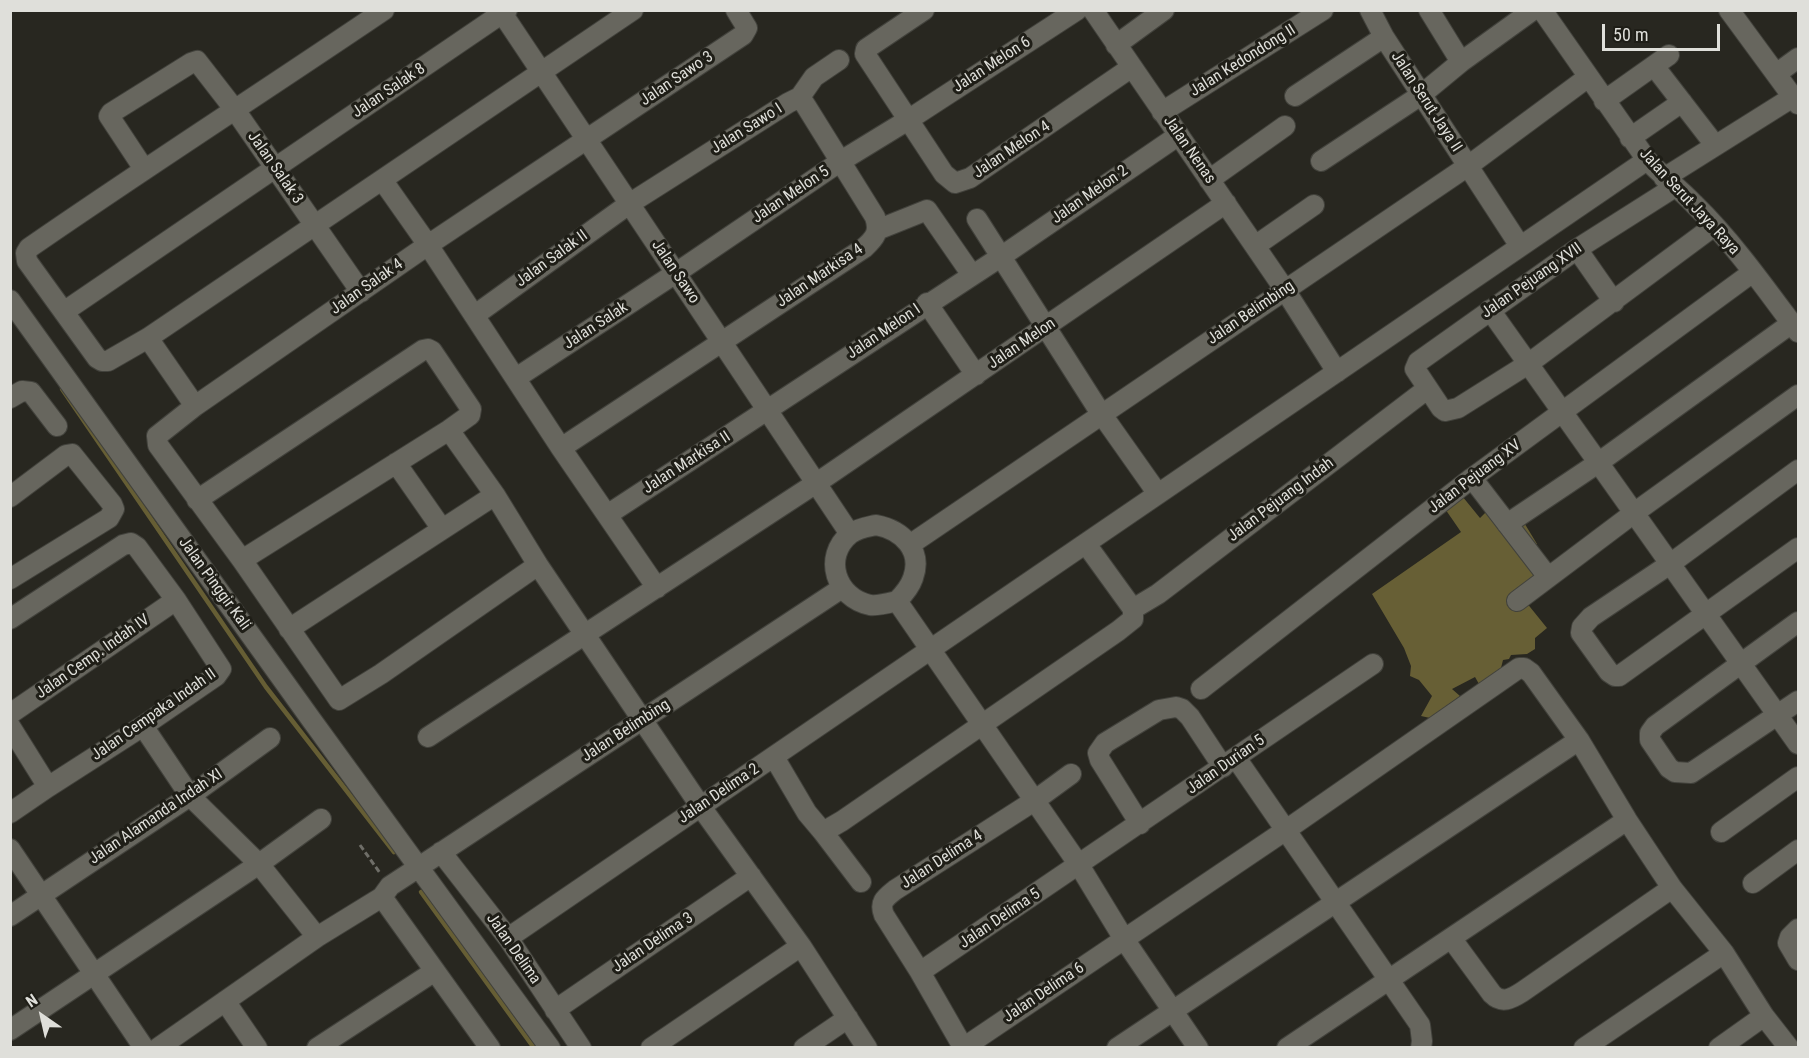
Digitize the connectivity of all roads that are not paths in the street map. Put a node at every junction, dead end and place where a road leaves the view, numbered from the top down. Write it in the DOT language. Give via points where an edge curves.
graph roads {
  1 [pos="384,10"];
  2 [pos="633,10"];
  3 [pos="736,10"];
  4 [pos="924,10"];
  5 [pos="1077,10"];
  6 [pos="1093,10"];
  7 [pos="1164,10"];
  8 [pos="1323,10"];
  9 [pos="1370,10"];
  10 [pos="1429,10"];
  11 [pos="1533,10"];
  12 [pos="1542,10"];
  13 [pos="1729,10"];
  14 [pos="503,12"];
  15 [pos="1384,37"];
  16 [pos="1116,45"];
  17 [pos="1798,58"];
  18 [pos="839,60"];
  19 [pos="1461,62"];
  20 [pos="1132,67"];
  21 [pos="542,73"];
  22 [pos="1776,74"];
  23 [pos="1587,78"];
  24 [pos="1421,95"];
  25 [pos="1295,96"];
  26 [pos="800,97"];
  27 [pos="1604,101"];
  28 [pos="1682,102"];
  29 [pos="1783,105"];
  30 [pos="236,110"];
  31 [pos="1162,112"];
  32 [pos="908,120"];
  33 [pos="1285,126"];
  34 [pos="1179,135"];
  35 [pos="1630,138"];
  36 [pos="586,139"];
  37 [pos="1715,146"];
  38 [pos="1647,160"];
  39 [pos="841,161"];
  40 [pos="1321,161"];
  41 [pos="1468,166"];
  42 [pos="275,168"];
  43 [pos="144,169"];
  44 [pos="1209,180"];
  45 [pos="383,181"];
  46 [pos="1668,182"];
  47 [pos="629,204"];
  48 [pos="1226,204"];
  49 [pos="1314,205"];
  50 [pos="977,219"];
  51 [pos="315,226"];
  52 [pos="1714,226"];
  53 [pos="877,230"];
  54 [pos="428,245"];
  55 [pos="1255,246"];
  56 [pos="1520,246"];
  57 [pos="1577,249"];
  58 [pos="1002,256"];
  59 [pos="1753,272"];
  60 [pos="676,273"];
  61 [pos="972,274"];
  62 [pos="1285,290"];
  63 [pos="361,292"];
  64 [pos="10,300"];
  65 [pos="1614,302"];
  66 [pos="927,303"];
  67 [pos="65,310"];
  68 [pos="1490,310"];
  69 [pos="475,315"];
  70 [pos="1795,328"];
  71 [pos="1045,329"];
  72 [pos="148,339"];
  73 [pos="722,342"];
  74 [pos="1528,364"];
  75 [pos="1337,372"];
  76 [pos="975,375"];
  77 [pos="516,378"];
  78 [pos="1426,389"];
  79 [pos="12,393"];
  80 [pos="1798,395"];
  81 [pos="195,406"];
  82 [pos="767,410"];
  83 [pos="1562,412"];
  84 [pos="1101,414"];
  85 [pos="57,426"];
  86 [pos="449,430"];
  87 [pos="561,448"];
  88 [pos="1598,463"];
  89 [pos="396,464"];
  90 [pos="1798,470"];
  91 [pos="1472,478"];
  92 [pos="816,483"];
  93 [pos="1158,494"];
  94 [pos="495,495"];
  95 [pos="10,497"];
  96 [pos="196,500"];
  97 [pos="1634,513"];
  98 [pos="607,515"];
  99 [pos="1507,524"];
  100 [pos="442,529"];
  101 [pos="850,534"];
  102 [pos="911,544"];
  103 [pos="1086,544"];
  104 [pos="1798,548"];
  105 [pos="242,560"];
  106 [pos="1670,564"];
  107 [pos="538,565"];
  108 [pos="1548,577"];
  109 [pos="10,579"];
  110 [pos="657,588"];
  111 [pos="842,588"];
  112 [pos="176,600"];
  113 [pos="897,601"];
  114 [pos="1517,601"];
  115 [pos="1133,609"];
  116 [pos="1706,614"];
  117 [pos="10,619"];
  118 [pos="1798,622"];
  119 [pos="289,628"];
  120 [pos="586,635"];
  121 [pos="930,651"];
  122 [pos="1740,662"];
  123 [pos="1373,664"];
  124 [pos="1201,689"];
  125 [pos="1798,701"];
  126 [pos="10,714"];
  127 [pos="1778,715"];
  128 [pos="643,719"];
  129 [pos="980,725"];
  130 [pos="10,726"];
  131 [pos="143,726"];
  132 [pos="428,737"];
  133 [pos="270,738"];
  134 [pos="1579,740"];
  135 [pos="1798,744"];
  136 [pos="774,757"];
  137 [pos="1230,763"];
  138 [pos="1071,774"];
  139 [pos="1798,777"];
  140 [pos="48,787"];
  141 [pos="190,796"];
  142 [pos="1034,801"];
  143 [pos="701,807"];
  144 [pos="10,813"];
  145 [pos="321,819"];
  146 [pos="1627,820"];
  147 [pos="1140,824"];
  148 [pos="1286,830"];
  149 [pos="823,832"];
  150 [pos="1722,832"];
  151 [pos="10,849"];
  152 [pos="1798,850"];
  153 [pos="441,852"];
  154 [pos="259,864"];
  155 [pos="1079,865"];
  156 [pos="415,870"];
  157 [pos="751,876"];
  158 [pos="861,882"];
  159 [pos="1753,883"];
  160 [pos="1672,888"];
  161 [pos="389,889"];
  162 [pos="41,896"];
  163 [pos="1336,902"];
  164 [pos="10,916"];
  165 [pos="1798,929"];
  166 [pos="317,937"];
  167 [pos="508,938"];
  168 [pos="1451,938"];
  169 [pos="1124,939"];
  170 [pos="801,946"];
  171 [pos="1724,953"];
  172 [pos="1798,960"];
  173 [pos="435,971"];
  174 [pos="920,972"];
  175 [pos="94,975"];
  176 [pos="1389,979"];
  177 [pos="225,1001"];
  178 [pos="555,1010"];
  179 [pos="1173,1011"];
  180 [pos="1764,1016"];
  181 [pos="848,1018"];
  182 [pos="10,1030"];
  183 [pos="482,1045"];
  184 [pos="144,1047"];
  185 [pos="158,1047"];
  186 [pos="257,1047"];
  187 [pos="317,1047"];
  188 [pos="550,1047"];
  189 [pos="581,1047"];
  190 [pos="651,1047"];
  191 [pos="804,1047"];
  192 [pos="867,1047"];
  193 [pos="963,1047"];
  194 [pos="1117,1047"];
  195 [pos="1198,1047"];
  196 [pos="1287,1047"];
  197 [pos="1421,1047"];
  198 [pos="1584,1047"];
  199 [pos="1719,1047"];
  200 [pos="1789,1047"];
  1 -- 30 [label="street"];
  2 -- 21 [label="street"];
  3 -- 36 [label="street, Jalan Sawo 3" via="747,28 743,34"];
  4 -- 32 [label="street" via="865,52"];
  5 -- 32 [label="street, Jalan Melon 6"];
  6 -- 16 [label="street, Jalan Nenas"];
  7 -- 16 [label="street"];
  8 -- 31 [label="street, Jalan Kedondong II"];
  9 -- 15 [label="street"];
  10 -- 19 [label="street"];
  11 -- 19 [label="street"];
  12 -- 23 [label="street, Jalan Serut Jaya Raya"];
  13 -- 22 [label="street"];
  14 -- 21 [label="street, Jalan Sawo"];
  14 -- 42 [label="street, Jalan Salak 8"];
  15 -- 24 [label="street, Jalan Serut Jaya II"];
  15 -- 25 [label="street, Jalan Serut Jaya II"];
  16 -- 20 [label="street, Jalan Nenas"];
  17 -- 22 [label="street"];
  18 -- 26 [label="street" via="814,77"];
  19 -- 24 [label="street"];
  20 -- 31 [label="street, Jalan Nenas"];
  20 -- 32 [label="street, Jalan Melon 4" via="962,182 955,183 944,174"];
  21 -- 36 [label="street, Jalan Sawo"];
  21 -- 45 [label="street"];
  22 -- 29 [label="street"];
  23 -- 27 [label="street, Jalan Serut Jaya Raya"];
  23 -- 41 [label="street, Jalan Belimbing"];
  24 -- 40 [label="street"];
  24 -- 41 [label="street, Jalan Serut Jaya II"];
  26 -- 39 [label="street, Jalan Sawo I"];
  26 -- 47 [label="street, Jalan Sawo I"];
  27 -- 28 [label="street" via="1661,61"];
  27 -- 35 [label="street, Jalan Serut Jaya Raya"];
  28 -- 35 [label="street"];
  28 -- 37 [label="street"];
  29 -- 37 [label="street, Jalan Pejuang XVII"];
  30 -- 42 [label="street, Jalan Salak 3"];
  30 -- 43 [label="street"];
  30 -- 43 [label="street, Jalan Salak 3" via="197,61 121,106 111,113 110,120"];
  31 -- 34 [label="street, Jalan Nenas"];
  32 -- 39 [label="street, Jalan Melon 5"];
  33 -- 44 [label="street"];
  34 -- 44 [label="street, Jalan Nenas"];
  34 -- 58 [label="street, Jalan Melon 2"];
  35 -- 38 [label="street, Jalan Serut Jaya Raya"];
  36 -- 47 [label="street, Jalan Sawo"];
  36 -- 54 [label="street, Jalan Salak 4"];
  37 -- 46 [label="street, Jalan Pejuang XVII"];
  38 -- 46 [label="street, Jalan Serut Jaya Raya"];
  38 -- 56 [label="street, Jalan Delima 2"];
  39 -- 53 [label="street, Jalan Markisa 4" via="875,217"];
  39 -- 60 [label="street, Jalan Melon 5"];
  41 -- 56 [label="street, Jalan Serut Jaya II"];
  41 -- 62 [label="street, Jalan Belimbing"];
  42 -- 51 [label="street, Jalan Salak 3"];
  42 -- 67 [label="street, Jalan Salak 8"];
  43 -- 67 [label="street" via="26,253 27,261"];
  44 -- 48 [label="street, Jalan Nenas"];
  45 -- 51 [label="street"];
  45 -- 54 [label="street"];
  46 -- 52 [label="street, Jalan Serut Jaya Raya"];
  46 -- 57 [label="street, Jalan Pejuang XVII" via="1670,190"];
  47 -- 60 [label="street, Jalan Sawo"];
  47 -- 69 [label="street, Jalan Salak II"];
  48 -- 55 [label="street, Jalan Nenas"];
  48 -- 71 [label="street, Jalan Melon"];
  49 -- 55 [label="street"];
  50 -- 58 [label="street"];
  51 -- 63 [label="street, Jalan Salak 3"];
  51 -- 72 [label="street"];
  52 -- 59 [label="street, Jalan Serut Jaya Raya"];
  52 -- 65 [label="street"];
  53 -- 61 [label="street" via="927,210"];
  53 -- 73 [label="street, Jalan Markisa 4" via="864,248"];
  54 -- 63 [label="street, Jalan Salak 4"];
  54 -- 69 [label="street"];
  55 -- 62 [label="street, Jalan Nenas"];
  56 -- 75 [label="street, Jalan Delima 2"];
  57 -- 65 [label="street"];
  57 -- 68 [label="street, Jalan Pejuang XVII"];
  58 -- 61 [label="street, Jalan Melon I"];
  58 -- 71 [label="street"];
  59 -- 70 [label="street, Jalan Serut Jaya Raya"];
  59 -- 83 [label="street, Jalan Pejuang XV"];
  60 -- 73 [label="street, Jalan Sawo"];
  60 -- 77 [label="street, Jalan Salak"];
  61 -- 66 [label="street, Jalan Melon I"];
  62 -- 75 [label="street, Jalan Nenas"];
  62 -- 84 [label="street, Jalan Belimbing"];
  63 -- 81 [label="street, Jalan Salak 4"];
  64 -- 156 [label="street, Jalan Pinggir Kali"];
  65 -- 74 [label="street"];
  66 -- 76 [label="street"];
  66 -- 82 [label="street, Jalan Melon I"];
  67 -- 72 [label="street" via="102,361"];
  68 -- 74 [label="street"];
  68 -- 78 [label="street, Jalan Pejuang XVII" via="1416,364"];
  69 -- 77 [label="street"];
  70 -- 88 [label="street"];
  71 -- 76 [label="street, Jalan Melon"];
  71 -- 84 [label="street"];
  72 -- 81 [label="street"];
  73 -- 82 [label="street, Jalan Sawo"];
  73 -- 87 [label="street, Jalan Markisa 4"];
  74 -- 78 [label="street" via="1451,410 1441,408"];
  74 -- 83 [label="street"];
  75 -- 93 [label="street, Jalan Delima 2"];
  76 -- 92 [label="street, Jalan Melon"];
  77 -- 87 [label="street"];
  78 -- 115 [label="street, Jalan Pejuang Indah" via="1158,594"];
  79 -- 85 [label="street" via="31,392"];
  80 -- 97 [label="street"];
  81 -- 96 [label="street, Jalan Salak 4" via="158,434 157,442"];
  82 -- 92 [label="street, Jalan Sawo"];
  82 -- 98 [label="street, Jalan Markisa II"];
  83 -- 88 [label="street"];
  83 -- 91 [label="street, Jalan Pejuang XV"];
  84 -- 93 [label="street"];
  84 -- 102 [label="street, Jalan Belimbing"];
  86 -- 89 [label="street"];
  86 -- 94 [label="street"];
  86 -- 96 [label="street" via="470,415 471,409 432,351 426,349"];
  87 -- 98 [label="street"];
  88 -- 97 [label="street"];
  88 -- 99 [label="street"];
  89 -- 100 [label="street"];
  89 -- 105 [label="street"];
  90 -- 106 [label="street"];
  91 -- 99 [label="street"];
  91 -- 124 [label="street, Jalan Pejuang XV"];
  92 -- 101 [label="street, Jalan Sawo"];
  92 -- 110 [label="street, Jalan Melon"];
  93 -- 103 [label="street, Jalan Delima 2"];
  94 -- 100 [label="street"];
  94 -- 107 [label="street"];
  95 -- 109 [label="street" via="72,454 114,509 109,518"];
  96 -- 105 [label="street"];
  97 -- 106 [label="street"];
  97 -- 108 [label="street"];
  98 -- 110 [label="street"];
  99 -- 108 [label="street"];
  100 -- 119 [label="street"];
  101 -- 102 [label="street" via="876,525 890,528"];
  101 -- 111 [label="street" via="840,545 835,560"];
  102 -- 113 [label="street" via="916,561 913,578"];
  103 -- 115 [label="street"];
  103 -- 121 [label="street, Jalan Delima 2"];
  104 -- 116 [label="street"];
  105 -- 119 [label="street"];
  106 -- 116 [label="street"];
  106 -- 116 [label="street" via="1586,622 1581,633 1596,655 1609,672 1619,676"];
  107 -- 119 [label="street" via="339,700"];
  107 -- 120 [label="street"];
  108 -- 114 [label="street"];
  110 -- 120 [label="street, Jalan Melon"];
  111 -- 113 [label="street" via="855,600 872,605"];
  111 -- 128 [label="street, Jalan Belimbing"];
  112 -- 117 [label="street" via="135,544 128,543"];
  112 -- 126 [label="street, Jalan Cemp. Indah IV"];
  112 -- 131 [label="street, Jalan Cempaka Indah II" via="220,670"];
  113 -- 121 [label="street"];
  115 -- 129 [label="street" via="1133,619 1118,631"];
  116 -- 122 [label="street"];
  118 -- 122 [label="street"];
  120 -- 128 [label="street"];
  120 -- 132 [label="street, Jalan Melon"];
  121 -- 129 [label="street"];
  121 -- 136 [label="street, Jalan Delima 2"];
  122 -- 127 [label="street"];
  122 -- 127 [label="street" via="1655,726 1650,733 1652,745 1675,772 1692,772"];
  123 -- 137 [label="street, Jalan Durian 5"];
  125 -- 127 [label="street"];
  127 -- 135 [label="street"];
  128 -- 143 [label="street"];
  128 -- 153 [label="street, Jalan Belimbing"];
  129 -- 142 [label="street"];
  129 -- 149 [label="street"];
  130 -- 140 [label="street"];
  131 -- 140 [label="street, Jalan Cempaka Indah II"];
  131 -- 141 [label="street"];
  133 -- 141 [label="street, Jalan Alamanda Indah XI"];
  134 -- 146 [label="street"];
  134 -- 148 [label="street, Jalan Delima 6" via="1532,674 1519,668"];
  134 -- 163 [label="street"];
  136 -- 143 [label="street, Jalan Delima 2"];
  136 -- 149 [label="street" via="807,813"];
  137 -- 147 [label="street, Jalan Durian 5"];
  137 -- 147 [label="street" via="1190,717 1176,707 1159,710 1105,743 1098,753 1100,760"];
  137 -- 148 [label="street"];
  138 -- 142 [label="street, Jalan Delima 4"];
  139 -- 150 [label="street"];
  140 -- 144 [label="street, Jalan Cempaka Indah II"];
  141 -- 154 [label="street"];
  141 -- 162 [label="street, Jalan Alamanda Indah XI"];
  142 -- 155 [label="street"];
  142 -- 174 [label="street, Jalan Delima 4" via="882,902 884,915"];
  143 -- 157 [label="street"];
  143 -- 167 [label="street, Jalan Delima 2"];
  145 -- 154 [label="street"];
  146 -- 160 [label="street"];
  146 -- 168 [label="street"];
  147 -- 155 [label="street, Jalan Durian 5"];
  148 -- 163 [label="street"];
  148 -- 169 [label="street, Jalan Delima 6"];
  149 -- 158 [label="street"];
  151 -- 162 [label="street"];
  152 -- 159 [label="street"];
  153 -- 156 [label="street, Jalan Belimbing"];
  153 -- 167 [label="street, Jalan Delima"];
  154 -- 166 [label="street"];
  154 -- 175 [label="street"];
  155 -- 169 [label="street"];
  155 -- 174 [label="street, Jalan Delima 5"];
  156 -- 161 [label="street, Jalan Belimbing"];
  156 -- 188 [label="street, Jalan Pinggir Kali"];
  157 -- 170 [label="street"];
  157 -- 178 [label="street, Jalan Delima 3"];
  160 -- 168 [label="street" via="1506,1000 1492,994"];
  160 -- 171 [label="street"];
  161 -- 166 [label="street, Jalan Belimbing"];
  161 -- 173 [label="street"];
  162 -- 164 [label="street, Jalan Alamanda Indah XI"];
  162 -- 175 [label="street"];
  163 -- 176 [label="street"];
  163 -- 179 [label="street"];
  165 -- 172 [label="street" via="1788,943"];
  166 -- 177 [label="street, Jalan Belimbing"];
  167 -- 178 [label="street, Jalan Delima"];
  168 -- 176 [label="street"];
  169 -- 179 [label="street"];
  169 -- 193 [label="street, Jalan Delima 6"];
  170 -- 181 [label="street"];
  170 -- 190 [label="street"];
  171 -- 180 [label="street"];
  171 -- 198 [label="street"];
  173 -- 183 [label="street"];
  173 -- 187 [label="street"];
  174 -- 193 [label="street, Jalan Delima 6"];
  175 -- 182 [label="street"];
  175 -- 184 [label="street"];
  176 -- 196 [label="street"];
  176 -- 197 [label="street" via="1419,1025"];
  177 -- 185 [label="street, Jalan Belimbing"];
  177 -- 186 [label="street"];
  178 -- 189 [label="street, Jalan Delima"];
  179 -- 194 [label="street"];
  179 -- 195 [label="street"];
  180 -- 199 [label="street"];
  180 -- 200 [label="street"];
  181 -- 191 [label="street"];
  181 -- 192 [label="street"];
}
